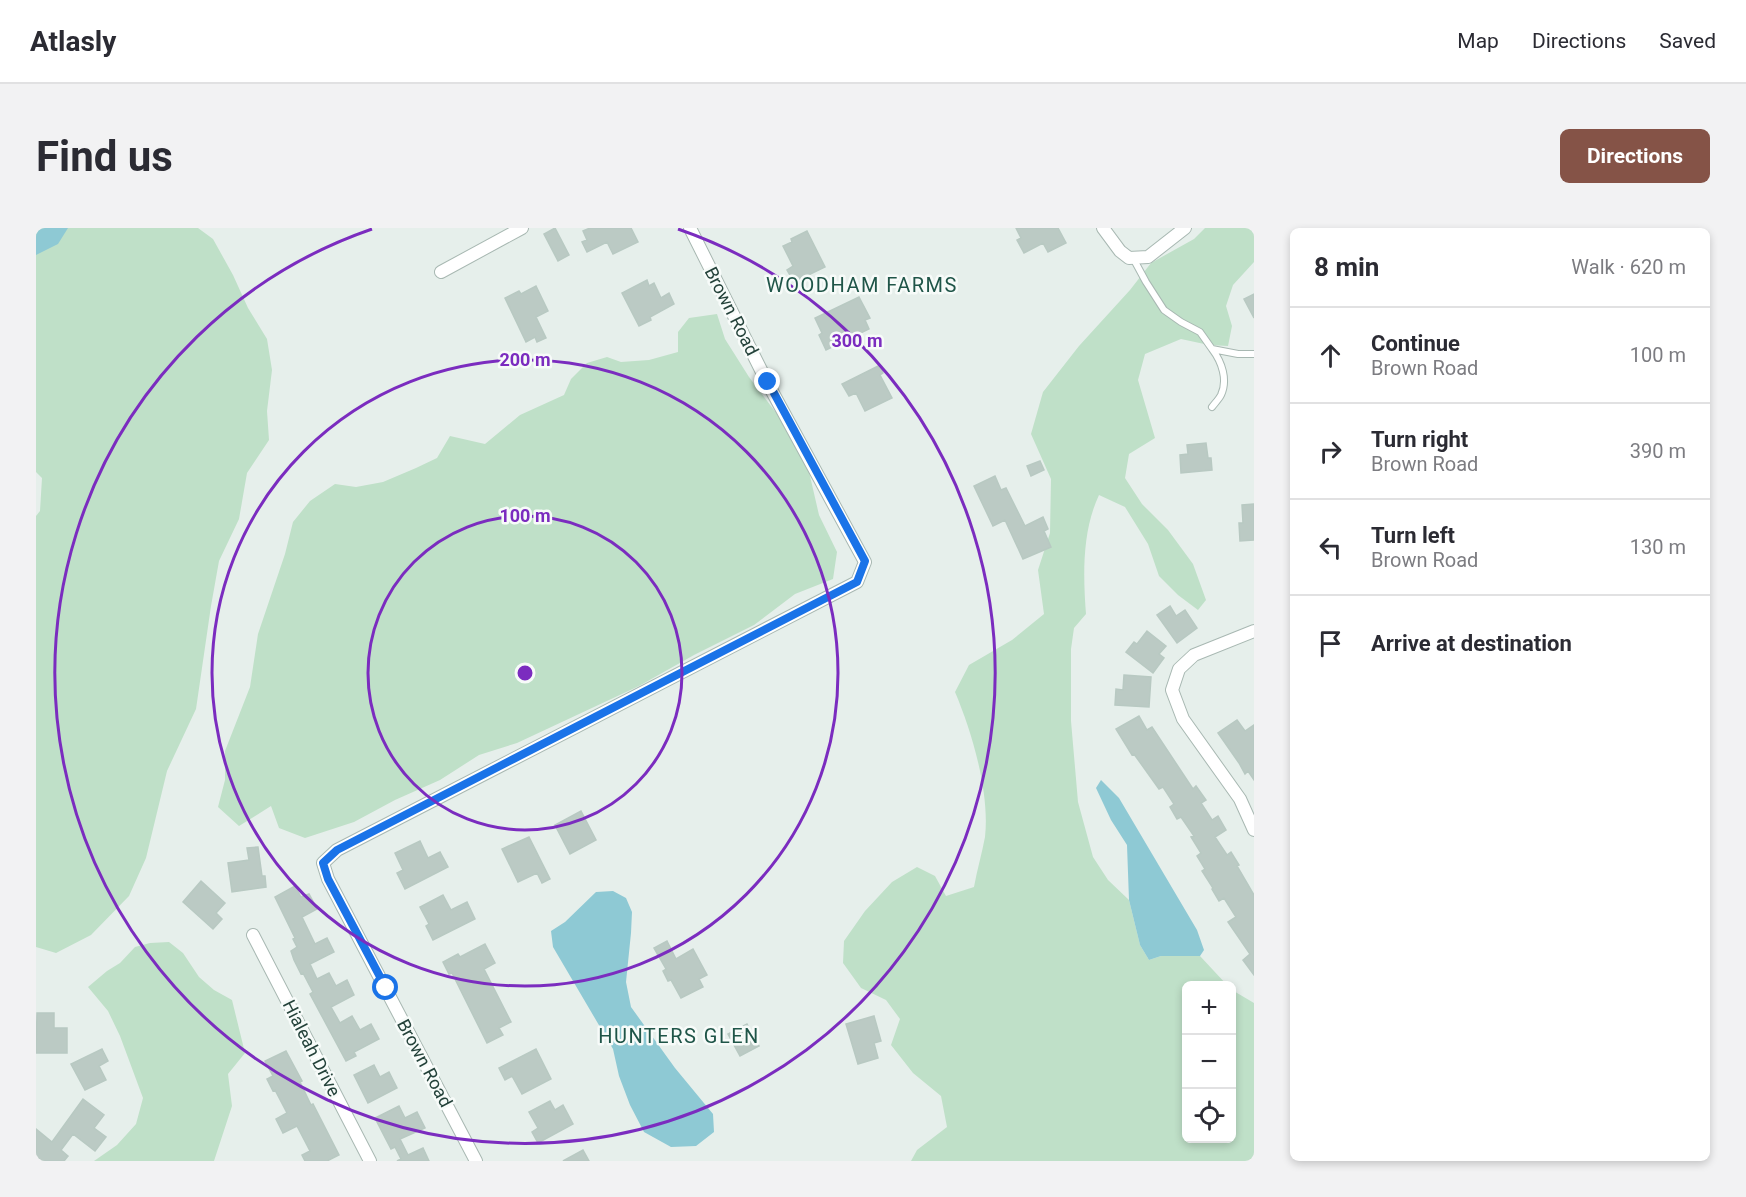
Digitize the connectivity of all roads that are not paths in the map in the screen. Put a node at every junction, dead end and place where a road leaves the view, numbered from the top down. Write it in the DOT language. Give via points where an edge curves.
graph roads {
  1 [pos="522,228"];
  2 [pos="690,228"];
  3 [pos="1103,228"];
  4 [pos="1185,228"];
  5 [pos="1133,257"];
  6 [pos="441,272"];
  7 [pos="1212,349"];
  8 [pos="1254,354"];
  9 [pos="1212,407"];
  10 [pos="1254,631"];
  11 [pos="1254,830"];
  12 [pos="253,935"];
  13 [pos="370,1161"];
  14 [pos="476,1161"];
  1 -- 6 [label="street"];
  2 -- 14 [label="street, Brown Road" via="865,561 857,582 337,850 323,863"];
  3 -- 5 [label="street" via="1120,251"];
  4 -- 5 [label="street" via="1148,256"];
  5 -- 7 [label="lane" via="1164,310 1200,332"];
  7 -- 8 [label="lane"];
  7 -- 9 [label="lane" via="1219,358 1224,382 1221,396"];
  10 -- 11 [label="street" via="1194,655 1179,669 1172,690 1183,719 1240,799"];
  12 -- 13 [label="street, Hialeah Drive"];
}
